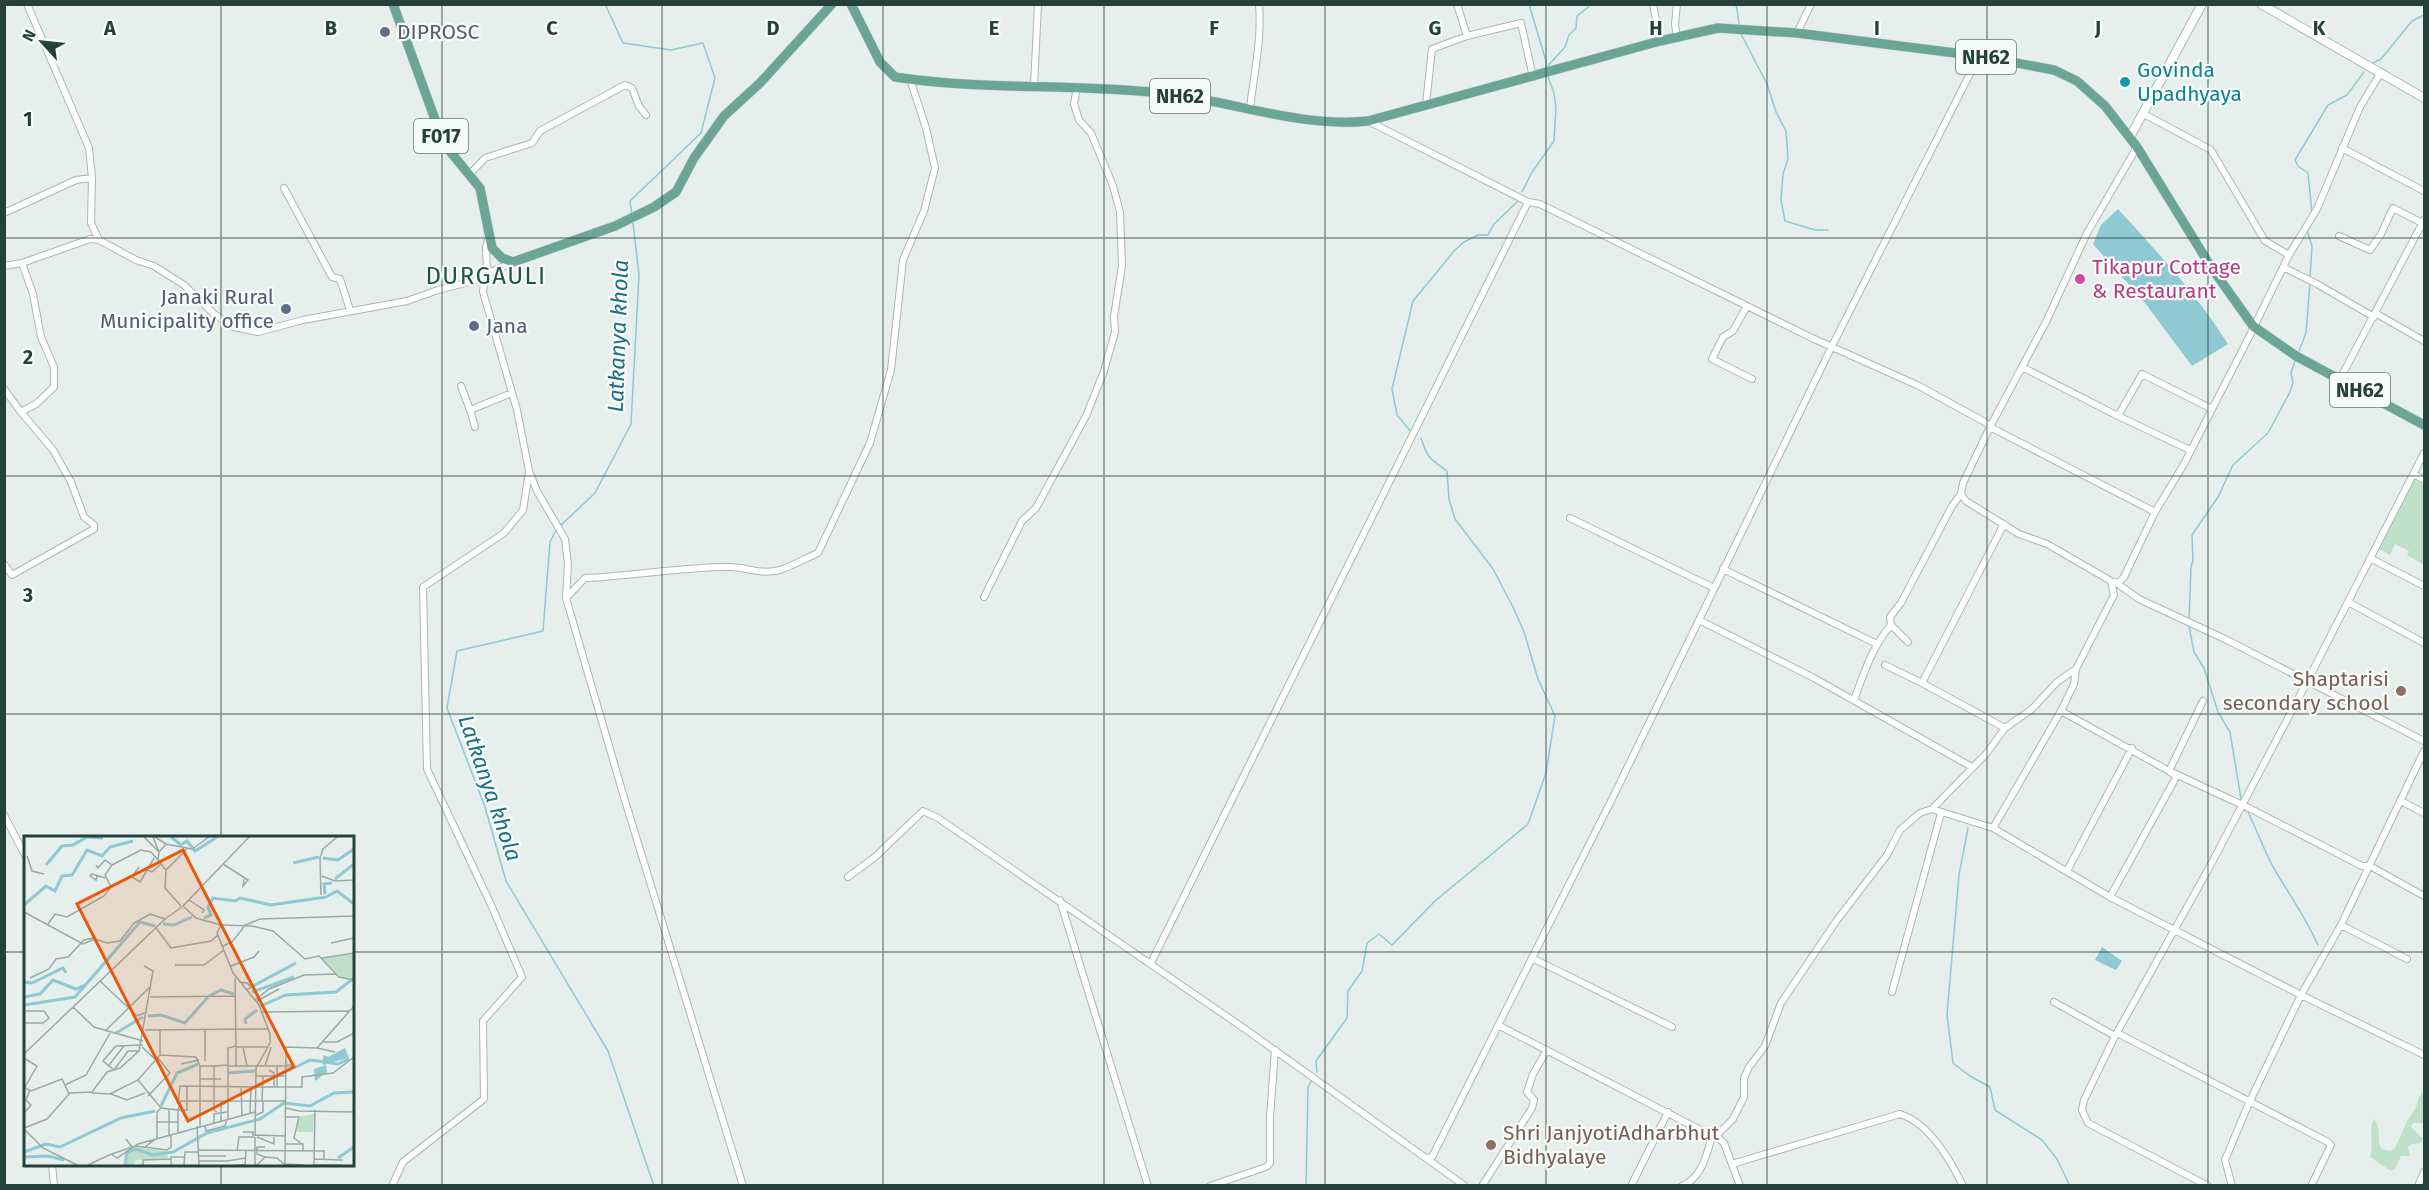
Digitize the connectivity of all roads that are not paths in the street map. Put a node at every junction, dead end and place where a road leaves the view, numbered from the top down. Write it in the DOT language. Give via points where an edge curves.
graph roads {
  1 [pos="27,4"];
  2 [pos="393,4"];
  3 [pos="831,4"];
  4 [pos="851,4"];
  5 [pos="1038,4"];
  6 [pos="1259,4"];
  7 [pos="1457,4"];
  8 [pos="1653,4"];
  9 [pos="1677,4"];
  10 [pos="1811,4"];
  11 [pos="2202,4"];
  12 [pos="2261,4"];
  13 [pos="1797,33"];
  14 [pos="1467,36"];
  15 [pos="1677,37"];
  16 [pos="1660,41"];
  17 [pos="1979,56"];
  18 [pos="2380,74"];
  19 [pos="1533,77"];
  20 [pos="910,79"];
  21 [pos="1034,86"];
  22 [pos="1077,87"];
  23 [pos="2424,98"];
  24 [pos="1426,104"];
  25 [pos="1250,108"];
  26 [pos="2144,114"];
  27 [pos="646,115"];
  28 [pos="1368,120"];
  29 [pos="2130,138"];
  30 [pos="2137,147"];
  31 [pos="2342,148"];
  32 [pos="470,174"];
  33 [pos="92,178"];
  34 [pos="284,188"];
  35 [pos="2424,191"];
  36 [pos="1528,202"];
  37 [pos="4,213"];
  38 [pos="2424,223"];
  39 [pos="2339,236"];
  40 [pos="489,237"];
  41 [pos="99,240"];
  42 [pos="2289,255"];
  43 [pos="513,262"];
  44 [pos="22,263"];
  45 [pos="4,266"];
  46 [pos="2283,267"];
  47 [pos="485,275"];
  48 [pos="1747,306"];
  49 [pos="350,310"];
  50 [pos="2376,316"];
  51 [pos="2253,326"];
  52 [pos="2424,341"];
  53 [pos="1832,346"];
  54 [pos="2022,367"];
  55 [pos="2340,379"];
  56 [pos="1752,380"];
  57 [pos="461,386"];
  58 [pos="4,389"];
  59 [pos="512,393"];
  60 [pos="2212,409"];
  61 [pos="470,410"];
  62 [pos="21,412"];
  63 [pos="2118,416"];
  64 [pos="2424,424"];
  65 [pos="475,427"];
  66 [pos="1990,427"];
  67 [pos="2190,450"];
  68 [pos="2424,453"];
  69 [pos="530,471"];
  70 [pos="2417,476"];
  71 [pos="2424,480"];
  72 [pos="1961,494"];
  73 [pos="2155,512"];
  74 [pos="1570,518"];
  75 [pos="2004,524"];
  76 [pos="2370,558"];
  77 [pos="4,564"];
  78 [pos="1723,569"];
  79 [pos="2115,582"];
  80 [pos="2424,586"];
  81 [pos="1714,588"];
  82 [pos="566,597"];
  83 [pos="984,597"];
  84 [pos="2348,602"];
  85 [pos="1698,620"];
  86 [pos="1891,625"];
  87 [pos="1908,642"];
  88 [pos="2424,643"];
  89 [pos="1877,644"];
  90 [pos="1885,665"];
  91 [pos="2076,669"];
  92 [pos="1922,682"];
  93 [pos="2307,682"];
  94 [pos="1854,700"];
  95 [pos="2204,701"];
  96 [pos="2061,711"];
  97 [pos="2005,728"];
  98 [pos="2424,741"];
  99 [pos="2132,748"];
  100 [pos="2424,752"];
  101 [pos="1972,767"];
  102 [pos="2169,771"];
  103 [pos="2401,801"];
  104 [pos="2242,805"];
  105 [pos="1932,808"];
  106 [pos="1941,813"];
  107 [pos="2424,813"];
  108 [pos="4,815"];
  109 [pos="1993,828"];
  110 [pos="24,853"];
  111 [pos="2370,866"];
  112 [pos="2067,871"];
  113 [pos="848,877"];
  114 [pos="2424,896"];
  115 [pos="2110,897"];
  116 [pos="1060,900"];
  117 [pos="2341,926"];
  118 [pos="2174,928"];
  119 [pos="1532,958"];
  120 [pos="2407,959"];
  121 [pos="1151,963"];
  122 [pos="1892,992"];
  123 [pos="2301,995"];
  124 [pos="2054,1002"];
  125 [pos="1498,1025"];
  126 [pos="1672,1027"];
  127 [pos="2116,1035"];
  128 [pos="1275,1050"];
  129 [pos="1547,1050"];
  130 [pos="2424,1055"];
  131 [pos="2249,1103"];
  132 [pos="1668,1112"];
  133 [pos="1714,1136"];
  134 [pos="1427,1158"];
  135 [pos="1732,1164"];
  136 [pos="52,1166"];
  137 [pos="2424,1172"];
  138 [pos="54,1185"];
  139 [pos="390,1185"];
  140 [pos="743,1185"];
  141 [pos="1148,1185"];
  142 [pos="1210,1185"];
  143 [pos="1465,1185"];
  144 [pos="1482,1185"];
  145 [pos="1631,1185"];
  146 [pos="1682,1185"];
  147 [pos="1740,1185"];
  148 [pos="1963,1185"];
  149 [pos="2208,1185"];
  150 [pos="2232,1185"];
  151 [pos="2311,1185"];
  152 [pos="2418,1185"];
  1 -- 33 [label="street" via="89,148"];
  2 -- 32 [label="main road, F017" via="444,144"];
  3 -- 43 [label="main road" via="724,116 676,192 615,226"];
  4 -- 20 [label="main road, NH62" via="880,62 895,77"];
  5 -- 21 [label="street"];
  6 -- 25 [label="street" via="1261,24"];
  7 -- 14 [label="street"];
  8 -- 16 [label="street"];
  9 -- 15 [label="street"];
  10 -- 13 [label="street"];
  11 -- 26 [label="street"];
  12 -- 18 [label="street"];
  13 -- 15 [label="main road, NH62" via="1718,28"];
  13 -- 17 [label="main road, NH62"];
  14 -- 19 [label="street" via="1521,23"];
  14 -- 24 [label="street" via="1432,49"];
  15 -- 16 [label="main road, NH62"];
  16 -- 19 [label="main road, NH62"];
  17 -- 29 [label="main road, NH62" via="2055,70 2077,81 2105,105"];
  17 -- 53 [label="street"];
  18 -- 23 [label="street"];
  18 -- 31 [label="street"];
  19 -- 24 [label="main road, NH62"];
  20 -- 21 [label="main road, NH62"];
  20 -- 82 [label="street" via="935,168 924,211 903,260 891,370 870,443 818,553 780,570 755,573 732,567 585,578"];
  21 -- 22 [label="main road, NH62"];
  22 -- 25 [label="main road, NH62" via="1168,94"];
  22 -- 83 [label="street" via="1074,104 1079,120 1091,133 1120,212 1122,266 1115,332 1086,416 1036,508 1022,521"];
  24 -- 28 [label="main road, NH62"];
  25 -- 28 [label="main road, NH62" via="1322,122"];
  26 -- 29 [label="street"];
  26 -- 42 [label="street" via="2211,150 2265,241"];
  27 -- 32 [label="street" via="632,88 625,85 540,131 532,143 485,158"];
  28 -- 36 [label="street"];
  29 -- 30 [label="main road, NH62"];
  30 -- 51 [label="main road, NH62" via="2226,290"];
  30 -- 54 [label="street" via="2087,233"];
  31 -- 35 [label="street"];
  31 -- 42 [label="street" via="2317,208"];
  32 -- 40 [label="main road, F017" via="480,188"];
  33 -- 37 [label="street" via="76,180"];
  33 -- 41 [label="street" via="91,223"];
  34 -- 49 [label="street" via="332,277 340,279"];
  36 -- 48 [label="street" via="1540,204"];
  36 -- 121 [label="street"];
  38 -- 39 [label="street" via="2393,208 2370,250"];
  38 -- 50 [label="street"];
  40 -- 43 [label="main road, F017" via="501,258"];
  40 -- 47 [label="street"];
  41 -- 44 [label="street" via="90,239"];
  41 -- 49 [label="street" via="184,285 214,315 234,327 258,332"];
  42 -- 46 [label="street"];
  43 -- 47 [label="street"];
  44 -- 45 [label="street"];
  44 -- 62 [label="street" via="55,377 54,387 46,396"];
  46 -- 50 [label="street"];
  46 -- 51 [label="street"];
  47 -- 49 [label="street" via="415,299"];
  47 -- 59 [label="street" via="483,292"];
  48 -- 53 [label="street"];
  48 -- 56 [label="street" via="1712,359"];
  50 -- 52 [label="street"];
  50 -- 55 [label="street"];
  51 -- 55 [label="main road, NH62" via="2293,354"];
  51 -- 60 [label="street"];
  53 -- 66 [label="street" via="1917,385"];
  53 -- 78 [label="street"];
  54 -- 63 [label="street"];
  54 -- 66 [label="street"];
  55 -- 64 [label="main road, NH62"];
  57 -- 61 [label="street"];
  58 -- 62 [label="street"];
  59 -- 61 [label="street"];
  59 -- 69 [label="street"];
  60 -- 63 [label="street" via="2142,374"];
  60 -- 67 [label="street"];
  61 -- 65 [label="street"];
  62 -- 77 [label="street" via="53,450 84,517 94,529 12,575"];
  63 -- 67 [label="street"];
  66 -- 72 [label="street"];
  66 -- 73 [label="street"];
  67 -- 73 [label="street"];
  68 -- 76 [label="street"];
  69 -- 82 [label="street" via="565,539"];
  69 -- 139 [label="street" via="523,510 504,533 423,587 427,769 522,976 483,1021 484,1099 403,1162"];
  70 -- 71 [label="street"];
  72 -- 75 [label="street"];
  72 -- 86 [label="street" via="1890,617"];
  73 -- 79 [label="street" via="2124,577"];
  74 -- 81 [label="street"];
  75 -- 79 [label="street"];
  75 -- 92 [label="street"];
  76 -- 80 [label="street"];
  76 -- 84 [label="street"];
  78 -- 81 [label="street"];
  78 -- 89 [label="street"];
  79 -- 91 [label="street" via="2114,595"];
  79 -- 93 [label="street" via="2139,599"];
  81 -- 85 [label="street"];
  82 -- 140 [label="street"];
  84 -- 88 [label="street"];
  84 -- 93 [label="street"];
  85 -- 94 [label="street"];
  85 -- 119 [label="street"];
  86 -- 87 [label="street"];
  86 -- 89 [label="street"];
  89 -- 94 [label="street"];
  90 -- 92 [label="street"];
  91 -- 96 [label="street" via="2074,684"];
  91 -- 97 [label="street"];
  92 -- 97 [label="street"];
  93 -- 98 [label="street"];
  93 -- 104 [label="street"];
  94 -- 101 [label="street"];
  95 -- 102 [label="street"];
  96 -- 99 [label="street"];
  96 -- 109 [label="street"];
  97 -- 101 [label="street"];
  99 -- 102 [label="street"];
  99 -- 112 [label="street"];
  100 -- 103 [label="street"];
  101 -- 105 [label="street"];
  102 -- 104 [label="street"];
  102 -- 115 [label="street" via="2176,776 2174,781"];
  103 -- 107 [label="street"];
  103 -- 111 [label="street"];
  104 -- 111 [label="street" via="2362,866"];
  104 -- 118 [label="street"];
  105 -- 106 [label="street"];
  105 -- 133 [label="street" via="1900,830 1887,855 1781,1003 1765,1046 1744,1078 1744,1097 1733,1119"];
  106 -- 109 [label="street"];
  106 -- 122 [label="street"];
  108 -- 110 [label="street"];
  109 -- 112 [label="street"];
  111 -- 114 [label="street"];
  111 -- 117 [label="street"];
  112 -- 115 [label="street"];
  113 -- 116 [label="street" via="923,811"];
  115 -- 118 [label="street"];
  116 -- 121 [label="street"];
  116 -- 141 [label="street"];
  117 -- 120 [label="street"];
  117 -- 123 [label="street"];
  118 -- 123 [label="street"];
  118 -- 127 [label="street"];
  119 -- 125 [label="street"];
  119 -- 126 [label="street"];
  121 -- 128 [label="street"];
  123 -- 130 [label="street"];
  123 -- 131 [label="street"];
  124 -- 127 [label="street"];
  125 -- 129 [label="street"];
  125 -- 134 [label="street" via="1432,1157"];
  127 -- 131 [label="street"];
  127 -- 149 [label="street" via="2084,1100 2082,1110 2088,1123"];
  128 -- 134 [label="street"];
  128 -- 142 [label="street" via="1270,1163"];
  129 -- 132 [label="street"];
  129 -- 144 [label="street" via="1527,1092 1534,1100 1532,1108"];
  131 -- 150 [label="street" via="2225,1160"];
  131 -- 151 [label="street" via="2331,1145"];
  132 -- 133 [label="street"];
  132 -- 145 [label="street"];
  133 -- 135 [label="street" via="1724,1143"];
  133 -- 146 [label="street" via="1705,1161"];
  134 -- 143 [label="street"];
  135 -- 147 [label="street"];
  135 -- 148 [label="street" via="1900,1114 1911,1117 1926,1130"];
  136 -- 138 [label="street"];
  137 -- 152 [label="street"];
}
